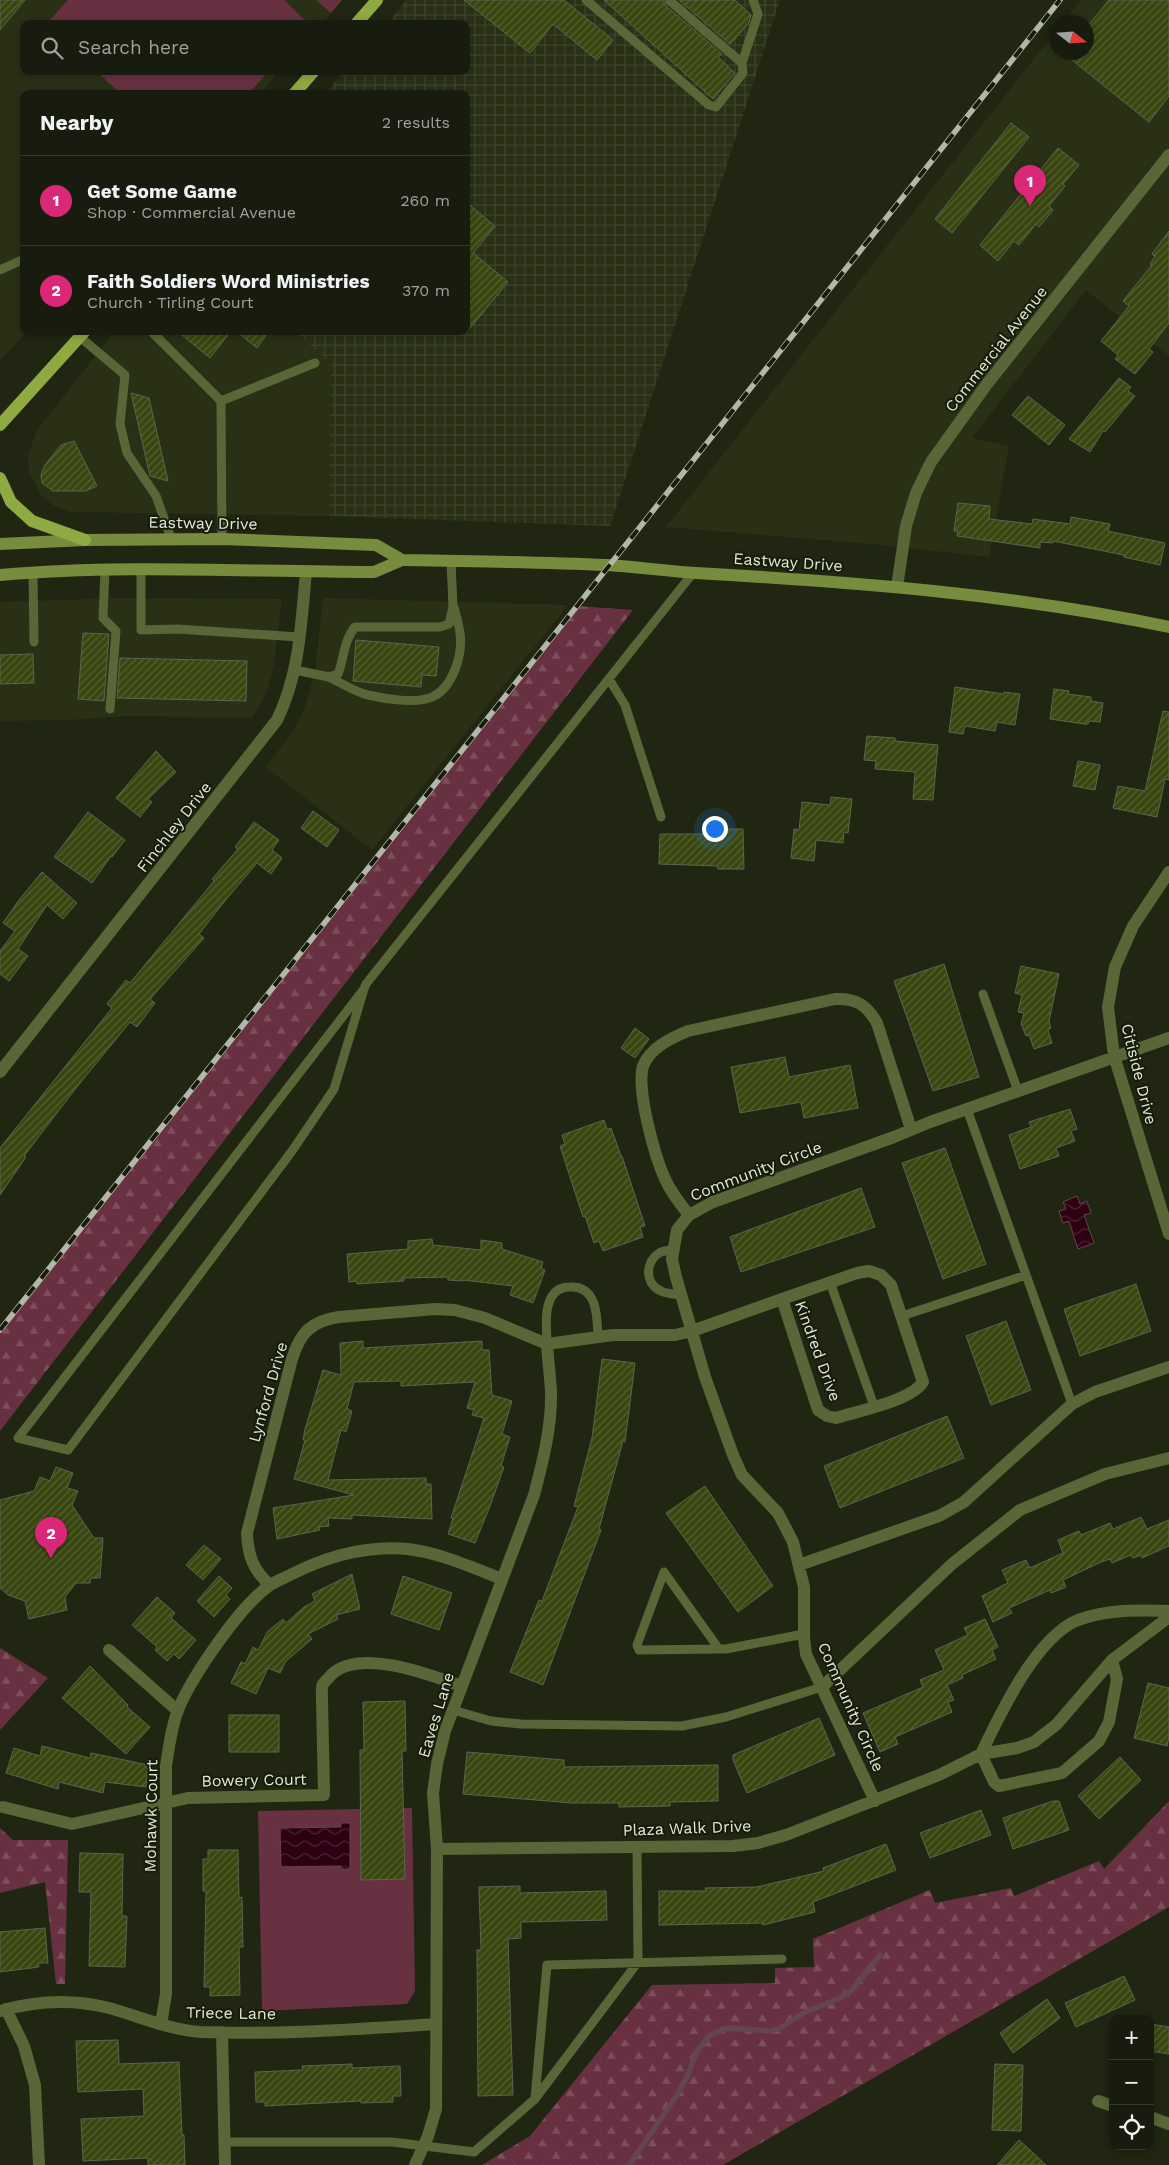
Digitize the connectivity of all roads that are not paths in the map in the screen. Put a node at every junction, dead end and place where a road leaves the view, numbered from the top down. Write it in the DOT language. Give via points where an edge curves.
graph roads {
  1 [pos="377,0"];
  2 [pos="586,0"];
  3 [pos="669,0"];
  4 [pos="753,0"];
  5 [pos="360,20"];
  6 [pos="742,63"];
  7 [pos="311,75"];
  8 [pos="297,90"];
  9 [pos="1169,155"];
  10 [pos="20,262"];
  11 [pos="0,270"];
  12 [pos="82,335"];
  13 [pos="84,335"];
  14 [pos="155,335"];
  15 [pos="315,363"];
  16 [pos="221,401"];
  17 [pos="0,425"];
  18 [pos="0,478"];
  19 [pos="171,538"];
  20 [pos="222,539"];
  21 [pos="85,540"];
  22 [pos="0,544"];
  23 [pos="402,560"];
  24 [pos="451,561"];
  25 [pos="105,570"];
  26 [pos="141,570"];
  27 [pos="33,572"];
  28 [pos="306,572"];
  29 [pos="693,573"];
  30 [pos="0,575"];
  31 [pos="897,587"];
  32 [pos="454,607"];
  33 [pos="1169,627"];
  34 [pos="299,637"];
  35 [pos="34,642"];
  36 [pos="295,670"];
  37 [pos="329,677"];
  38 [pos="609,679"];
  39 [pos="110,709"];
  40 [pos="661,817"];
  41 [pos="1169,872"];
  42 [pos="364,989"];
  43 [pos="983,994"];
  44 [pos="1169,1038"];
  45 [pos="1114,1056"];
  46 [pos="0,1072"];
  47 [pos="1018,1091"];
  48 [pos="967,1109"];
  49 [pos="911,1129"];
  50 [pos="689,1215"];
  51 [pos="1169,1234"];
  52 [pos="673,1249"];
  53 [pos="1026,1275"];
  54 [pos="830,1282"];
  55 [pos="681,1296"];
  56 [pos="782,1299"];
  57 [pos="902,1316"];
  58 [pos="692,1331"];
  59 [pos="598,1338"];
  60 [pos="547,1344"];
  61 [pos="1169,1367"];
  62 [pos="1072,1404"];
  63 [pos="874,1406"];
  64 [pos="1169,1458"];
  65 [pos="799,1565"];
  66 [pos="502,1579"];
  67 [pos="270,1585"];
  68 [pos="1169,1611"];
  69 [pos="1169,1617"];
  70 [pos="804,1634"];
  71 [pos="719,1649"];
  72 [pos="109,1650"];
  73 [pos="1112,1660"];
  74 [pos="462,1686"];
  75 [pos="822,1687"];
  76 [pos="178,1710"];
  77 [pos="453,1710"];
  78 [pos="981,1754"];
  79 [pos="874,1801"];
  80 [pos="166,1803"];
  81 [pos="3,1807"];
  82 [pos="637,1846"];
  83 [pos="437,1850"];
  84 [pos="782,1959"];
  85 [pos="638,1962"];
  86 [pos="3,2010"];
  87 [pos="161,2024"];
  88 [pos="436,2024"];
  89 [pos="222,2032"];
  90 [pos="535,2099"];
  91 [pos="1098,2101"];
  92 [pos="1110,2105"];
  93 [pos="1154,2118"];
  94 [pos="1169,2124"];
  95 [pos="224,2142"];
  96 [pos="423,2146"];
  97 [pos="39,2165"];
  98 [pos="225,2165"];
  99 [pos="415,2165"];
  1 -- 5 [label="main road"];
  2 -- 6 [label="lane" via="709,105 716,107 743,73"];
  3 -- 6 [label="lane"];
  4 -- 6 [label="lane" via="758,14"];
  7 -- 8 [label="main road"];
  9 -- 31 [label="street, Commercial Avenue" via="987,384 931,462 906,526"];
  10 -- 11 [label="lane"];
  12 -- 17 [label="main road"];
  13 -- 19 [label="lane" via="126,375 120,424 127,452 156,496"];
  14 -- 16 [label="lane"];
  15 -- 16 [label="lane"];
  16 -- 20 [label="lane"];
  18 -- 21 [label="main road" via="11,502 32,521"];
  19 -- 20 [label="main road, Eastway Drive"];
  19 -- 21 [label="main road, Eastway Drive"];
  20 -- 23 [label="main road, Eastway Drive" via="376,546"];
  21 -- 22 [label="main road, Eastway Drive"];
  23 -- 24 [label="main road, Eastway Drive"];
  23 -- 28 [label="main road, Eastway Drive" via="374,572"];
  24 -- 29 [label="main road, Eastway Drive" via="608,565"];
  24 -- 32 [label="lane"];
  25 -- 26 [label="main road, Eastway Drive"];
  25 -- 27 [label="main road, Eastway Drive"];
  25 -- 39 [label="lane" via="103,618 116,631"];
  26 -- 28 [label="main road, Eastway Drive"];
  26 -- 34 [label="lane" via="141,630 177,628"];
  27 -- 30 [label="main road, Eastway Drive"];
  27 -- 35 [label="lane"];
  28 -- 34 [label="street, Finchley Drive"];
  29 -- 31 [label="main road, Eastway Drive"];
  29 -- 38 [label="lane"];
  31 -- 33 [label="main road, Eastway Drive" via="1087,611"];
  32 -- 37 [label="lane" via="449,624 440,628 355,627 348,635 338,674"];
  32 -- 37 [label="lane" via="460,634 456,666 446,688 432,697 407,700 366,695"];
  34 -- 36 [label="street, Finchley Drive"];
  36 -- 37 [label="lane"];
  36 -- 46 [label="street, Finchley Drive" via="278,720"];
  38 -- 40 [label="lane" via="625,705"];
  38 -- 42 [label="lane"];
  41 -- 45 [label="street, Citiside Drive" via="1133,926 1115,966 1108,1007"];
  42 -- 42 [label="lane" via="334,1089 292,1151 68,1450 18,1438"];
  43 -- 47 [label="lane"];
  44 -- 45 [label="street, Community Circle"];
  45 -- 47 [label="street, Community Circle"];
  45 -- 51 [label="street, Citiside Drive"];
  47 -- 48 [label="street, Community Circle"];
  48 -- 49 [label="street, Community Circle"];
  48 -- 53 [label="lane"];
  49 -- 50 [label="street, Community Circle" via="713,1202"];
  49 -- 50 [label="street" via="877,1023 872,1013 858,1002 835,999 688,1031 672,1038 649,1056 641,1078 646,1118 665,1180"];
  50 -- 52 [label="street, Community Circle" via="677,1230"];
  52 -- 55 [label="street, Community Circle" via="672,1259"];
  52 -- 55 [label="lane" via="654,1258 648,1277 660,1291"];
  53 -- 57 [label="lane"];
  53 -- 62 [label="lane"];
  54 -- 56 [label="street, Kindred Drive"];
  54 -- 57 [label="street, Kindred Drive" via="869,1271 881,1275 891,1286"];
  54 -- 63 [label="lane"];
  55 -- 58 [label="street, Community Circle"];
  56 -- 58 [label="street, Kindred Drive"];
  56 -- 63 [label="street, Kindred Drive" via="818,1410 836,1418"];
  57 -- 63 [label="street, Kindred Drive" via="923,1382 918,1390"];
  58 -- 59 [label="street, Kindred Drive"];
  58 -- 65 [label="street, Community Circle" via="705,1377 742,1475 786,1525"];
  59 -- 60 [label="street, Kindred Drive"];
  59 -- 60 [label="lane" via="592,1298 585,1290 565,1287 556,1290 549,1304"];
  60 -- 66 [label="street, Eaves Lane" via="551,1392 543,1461 534,1495"];
  60 -- 67 [label="street, Lynford Drive" via="485,1318 455,1310 338,1317 324,1319 309,1328 296,1346 292,1359 247,1534 247,1550 253,1566"];
  61 -- 62 [label="street" via="1095,1392"];
  62 -- 65 [label="street" via="964,1502 939,1516"];
  64 -- 75 [label="street" via="1104,1474 1020,1510 952,1564"];
  65 -- 70 [label="street, Community Circle" via="804,1587"];
  66 -- 67 [label="street, Mohawk Court" via="428,1552 377,1549 321,1560"];
  66 -- 74 [label="street, Eaves Lane"];
  67 -- 76 [label="street, Mohawk Court" via="219,1642"];
  68 -- 78 [label="street" via="1122,1610 1077,1621 1060,1631 1021,1677"];
  69 -- 73 [label="street, Plaza Walk Drive"];
  70 -- 71 [label="lane"];
  70 -- 75 [label="street, Community Circle" via="806,1654"];
  71 -- 71 [label="lane" via="639,1650 637,1645 664,1572"];
  72 -- 76 [label="street"];
  73 -- 78 [label="street, Plaza Walk Drive" via="1058,1724 1034,1742"];
  73 -- 78 [label="street" via="1117,1679 1109,1722 1098,1741 1069,1769 1053,1776 999,1786"];
  74 -- 77 [label="street, Eaves Lane"];
  74 -- 80 [label="street, Bowery Court" via="388,1664 365,1664 336,1670 323,1684 322,1691 324,1794 188,1798"];
  75 -- 77 [label="lane" via="726,1717 682,1726 513,1723 491,1721"];
  75 -- 79 [label="street, Community Circle"];
  76 -- 80 [label="street, Mohawk Court" via="166,1766"];
  77 -- 83 [label="street, Eaves Lane" via="437,1764 433,1793"];
  78 -- 79 [label="street, Plaza Walk Drive"];
  79 -- 82 [label="street, Plaza Walk Drive" via="758,1843"];
  80 -- 81 [label="street" via="72,1824"];
  80 -- 87 [label="street, Mohawk Court" via="166,1994"];
  82 -- 83 [label="street, Plaza Walk Drive"];
  82 -- 85 [label="lane"];
  83 -- 88 [label="street, Eaves Lane"];
  84 -- 85 [label="lane"];
  85 -- 90 [label="lane"];
  85 -- 90 [label="lane" via="547,1965"];
  86 -- 87 [label="street, Triece Lane" via="38,2003 79,2004 107,2008"];
  86 -- 97 [label="street" via="24,2046 35,2085"];
  87 -- 89 [label="street, Triece Lane" via="199,2032"];
  88 -- 89 [label="street, Triece Lane"];
  88 -- 96 [label="street, Eaves Lane" via="436,2109"];
  89 -- 95 [label="street"];
  90 -- 96 [label="lane" via="474,2152"];
  91 -- 92 [label="street"];
  93 -- 94 [label="street"];
  95 -- 96 [label="lane" via="392,2142"];
  95 -- 98 [label="street"];
  96 -- 99 [label="street, Eaves Lane"];
}
